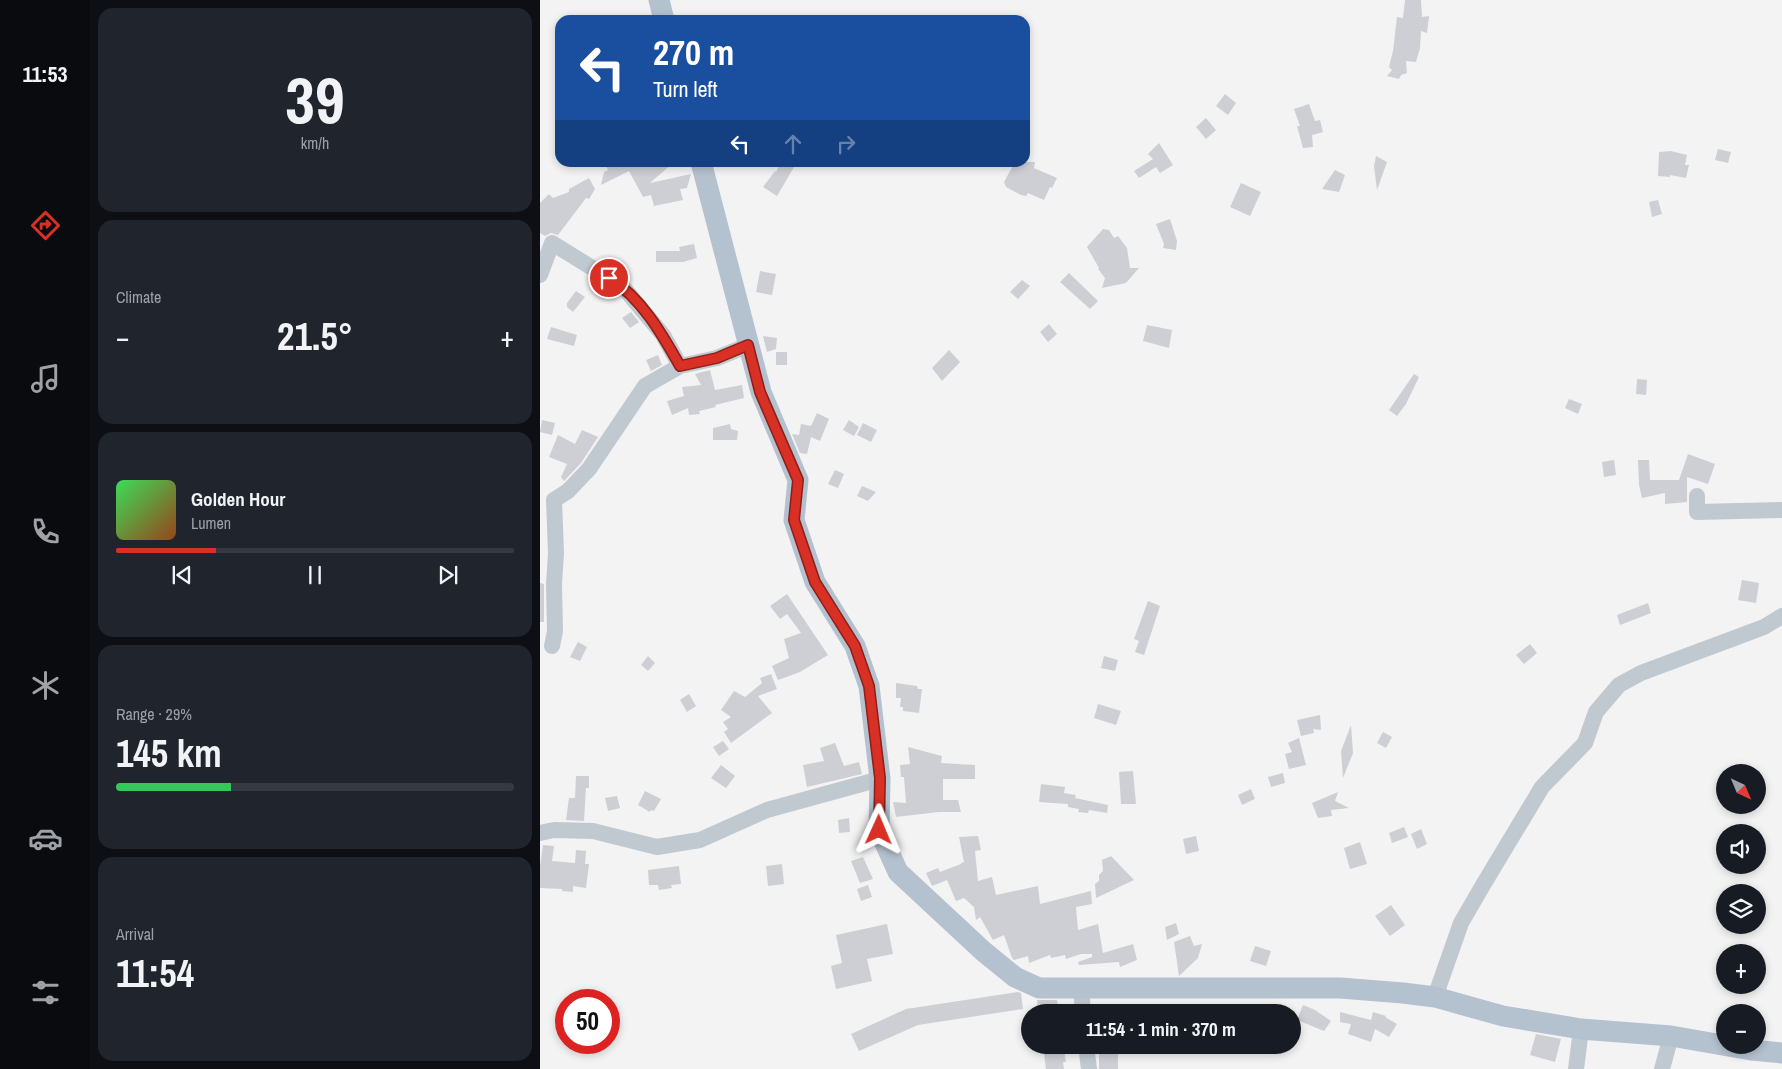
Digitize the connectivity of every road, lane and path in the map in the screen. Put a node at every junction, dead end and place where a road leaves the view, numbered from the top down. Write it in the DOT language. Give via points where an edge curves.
graph roads {
  1 [pos="659,0"];
  2 [pos="663,15"];
  3 [pos="702,167"];
  4 [pos="540,275"];
  5 [pos="748,345"];
  6 [pos="680,366"];
  7 [pos="1697,496"];
  8 [pos="1782,510"];
  9 [pos="1782,616"];
  10 [pos="552,646"];
  11 [pos="880,778"];
  12 [pos="540,833"];
  13 [pos="1081,987"];
  14 [pos="1435,997"];
  15 [pos="1082,1004"];
  16 [pos="1581,1029"];
  17 [pos="1671,1036"];
  18 [pos="1782,1053"];
  19 [pos="1087,1054"];
  20 [pos="1089,1069"];
  21 [pos="1576,1069"];
  22 [pos="1662,1069"];
  1 -- 2 [label="main road"];
  3 -- 5 [label="main road"];
  4 -- 6 [label="street" via="552,243 623,287 662,335"];
  5 -- 6 [label="street" via="717,358"];
  5 -- 11 [label="main road" via="760,392 798,480 794,520 815,582 855,646 869,686"];
  6 -- 10 [label="street" via="645,386 589,469 568,491 554,500 555,631"];
  7 -- 8 [label="street" via="1697,512"];
  9 -- 14 [label="street" via="1764,627 1641,673 1619,685 1596,712 1585,743 1542,788 1483,885 1461,923"];
  11 -- 12 [label="street" via="767,810 700,840 657,847 594,831"];
  11 -- 13 [label="main road" via="879,830 898,872 1015,977 1039,988"];
  13 -- 14 [label="main road" via="1340,988"];
  13 -- 15 [label="street"];
  14 -- 16 [label="main road" via="1503,1016"];
  16 -- 17 [label="main road"];
  16 -- 21 [label="street"];
  17 -- 18 [label="main road"];
  17 -- 22 [label="street"];
  19 -- 20 [label="street"];
}
